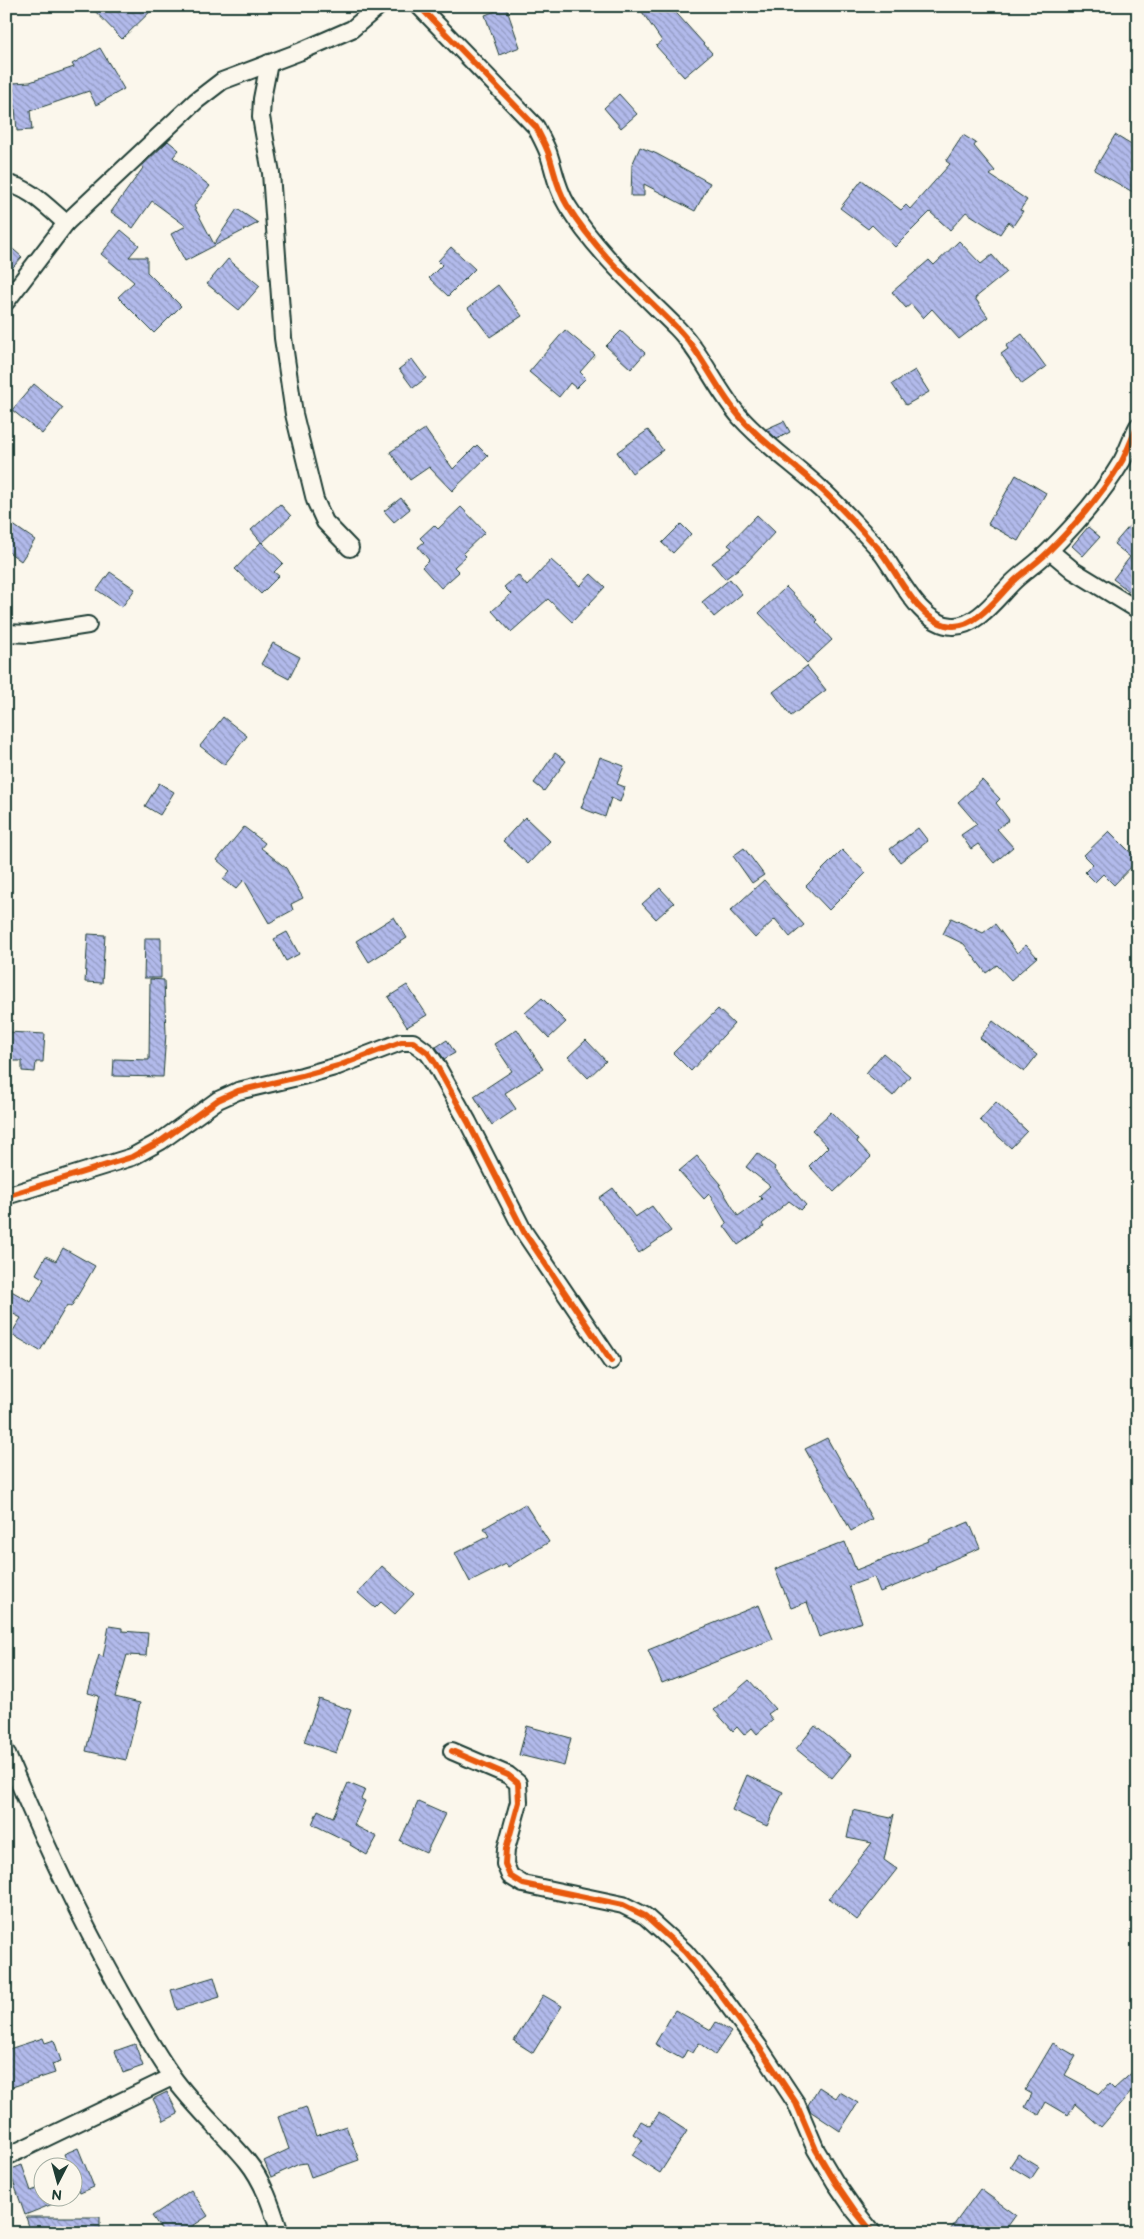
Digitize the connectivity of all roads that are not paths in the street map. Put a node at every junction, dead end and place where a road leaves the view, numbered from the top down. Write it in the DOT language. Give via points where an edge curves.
graph roads {
  1 [pos="379,6"];
  2 [pos="420,6"];
  3 [pos="269,63"];
  4 [pos="6,184"];
  5 [pos="66,223"];
  6 [pos="6,302"];
  7 [pos="1138,426"];
  8 [pos="1130,461"];
  9 [pos="350,548"];
  10 [pos="1050,551"];
  11 [pos="1138,610"];
  12 [pos="88,625"];
  13 [pos="6,633"];
  14 [pos="6,1196"];
  15 [pos="611,1361"];
  16 [pos="452,1750"];
  17 [pos="6,1752"];
  18 [pos="172,2077"];
  19 [pos="6,2157"];
  20 [pos="280,2233"];
  21 [pos="873,2233"];
  1 -- 3 [label="street" via="352,29"];
  2 -- 10 [label="street" via="536,127 548,152 555,184 568,206 598,246 679,330 740,417 849,517 881,552 926,615 944,625 967,624"];
  3 -- 5 [label="street" via="222,81 196,101"];
  3 -- 9 [label="street" via="261,117 271,173 283,338 294,414 315,500 325,522"];
  4 -- 5 [label="street" via="32,195"];
  5 -- 6 [label="street"];
  7 -- 8 [label="street"];
  8 -- 10 [label="street"];
  10 -- 11 [label="street" via="1074,571"];
  12 -- 13 [label="street" via="30,634"];
  14 -- 15 [label="street" via="132,1156 161,1141 218,1100 238,1091 338,1066 401,1042 414,1042 435,1063 524,1232"];
  16 -- 21 [label="street" via="508,1775 518,1783 519,1802 506,1849 505,1864 510,1876 523,1884 623,1905 645,1916 685,1952 717,1990 796,2103 816,2150"];
  17 -- 18 [label="street" via="38,1829 84,1924"];
  18 -- 19 [label="street"];
  18 -- 20 [label="street" via="248,2162 265,2190"];
}
